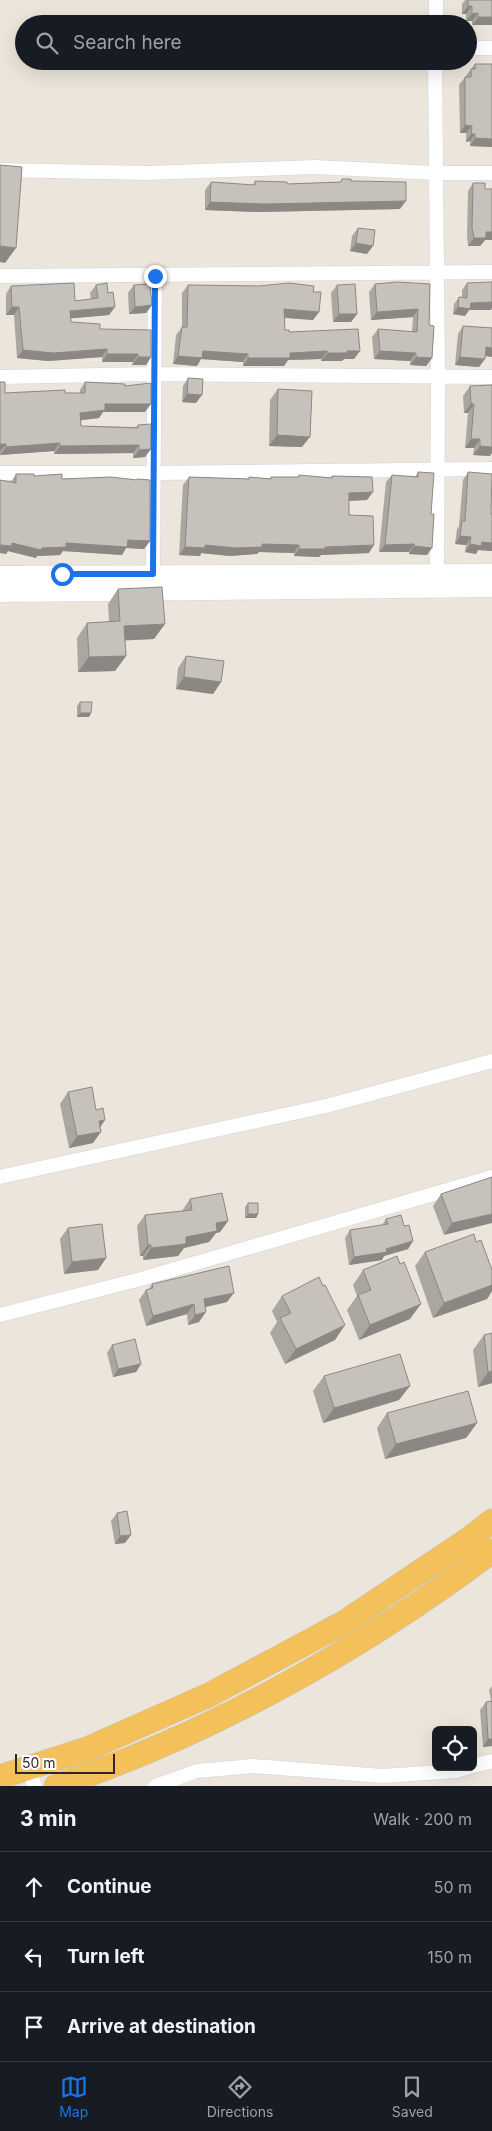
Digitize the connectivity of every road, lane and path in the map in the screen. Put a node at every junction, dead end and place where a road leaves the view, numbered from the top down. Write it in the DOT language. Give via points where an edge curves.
graph roads {
  1 [pos="436,0"];
  2 [pos="436,15"];
  3 [pos="477,48"];
  4 [pos="492,48"];
  5 [pos="435,70"];
  6 [pos="0,170"];
  7 [pos="436,173"];
  8 [pos="492,173"];
  9 [pos="437,272"];
  10 [pos="492,272"];
  11 [pos="0,276"];
  12 [pos="155,276"];
  13 [pos="154,374"];
  14 [pos="0,377"];
  15 [pos="492,377"];
  16 [pos="438,378"];
  17 [pos="437,469"];
  18 [pos="492,469"];
  19 [pos="0,473"];
  20 [pos="155,473"];
  21 [pos="437,572"];
  22 [pos="492,573"];
  23 [pos="153,574"];
  24 [pos="0,575"];
  25 [pos="492,588"];
  26 [pos="0,592"];
  27 [pos="492,1061"];
  28 [pos="0,1177"];
  29 [pos="492,1177"];
  30 [pos="0,1315"];
  31 [pos="492,1521"];
  32 [pos="492,1551"];
  33 [pos="492,1761"];
  34 [pos="477,1765"];
  35 [pos="456,1771"];
  36 [pos="0,1777"];
  37 [pos="31,1777"];
  38 [pos="56,1786"];
  39 [pos="155,1786"];
  1 -- 2 [label="street"];
  3 -- 4 [label="street"];
  5 -- 7 [label="street"];
  6 -- 7 [label="street" via="148,173 315,167"];
  7 -- 8 [label="street"];
  7 -- 9 [label="street"];
  9 -- 10 [label="street"];
  9 -- 12 [label="street"];
  9 -- 16 [label="street"];
  11 -- 12 [label="street"];
  12 -- 13 [label="street"];
  13 -- 14 [label="street"];
  13 -- 16 [label="street"];
  13 -- 20 [label="street"];
  15 -- 16 [label="street"];
  16 -- 17 [label="street"];
  17 -- 18 [label="street"];
  17 -- 20 [label="street"];
  17 -- 21 [label="street"];
  19 -- 20 [label="street"];
  20 -- 23 [label="street"];
  21 -- 22 [label="street"];
  21 -- 23 [label="street"];
  23 -- 24 [label="street"];
  25 -- 26 [label="street"];
  27 -- 28 [label="street" via="330,1105"];
  29 -- 30 [label="street" via="141,1279"];
  31 -- 37 [label="highway" via="345,1622 209,1695 87,1748"];
  32 -- 38 [label="highway" via="368,1638 225,1716 105,1770"];
  33 -- 34 [label="street"];
  35 -- 39 [label="street" via="383,1776 253,1766 197,1771"];
  36 -- 37 [label="highway"];
}
